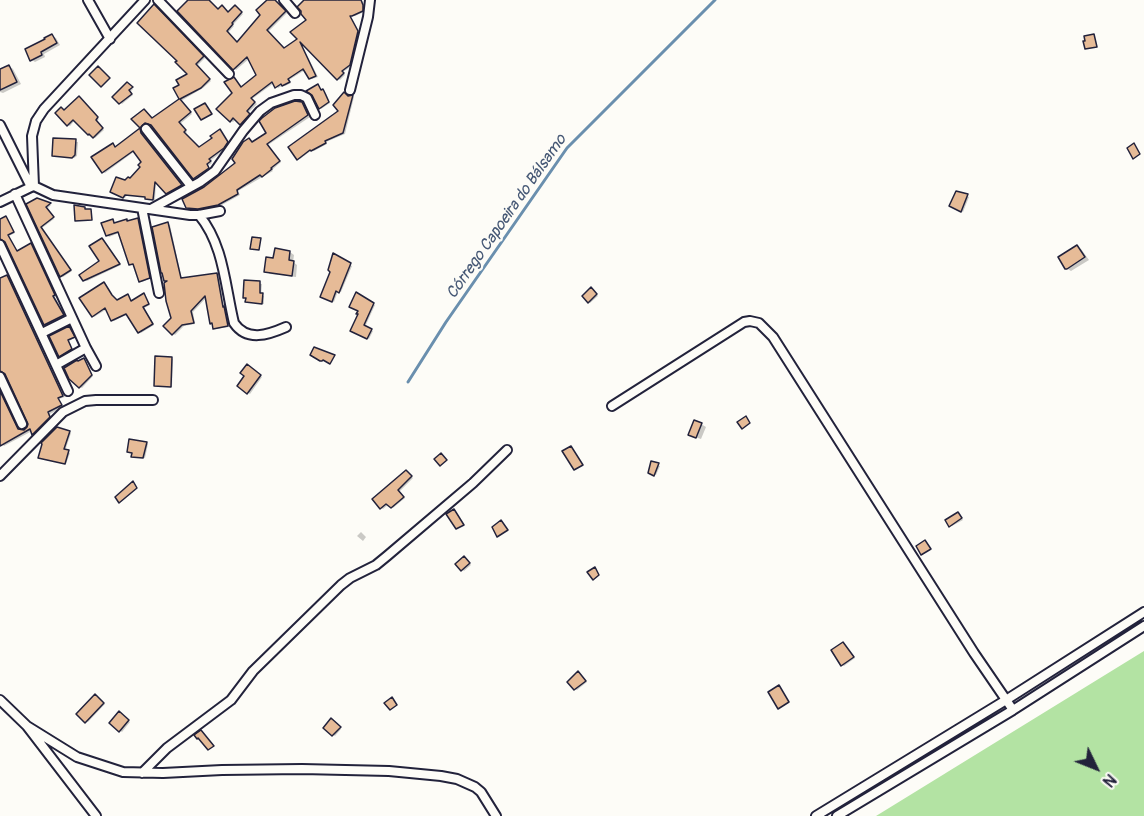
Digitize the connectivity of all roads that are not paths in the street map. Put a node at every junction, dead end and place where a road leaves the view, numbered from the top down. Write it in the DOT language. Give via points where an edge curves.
graph roads {
  1 [pos="88,0"];
  2 [pos="145,0"];
  3 [pos="158,0"];
  4 [pos="284,0"];
  5 [pos="370,0"];
  6 [pos="296,13"];
  7 [pos="110,39"];
  8 [pos="229,74"];
  9 [pos="350,90"];
  10 [pos="315,115"];
  11 [pos="0,125"];
  12 [pos="146,129"];
  13 [pos="33,186"];
  14 [pos="191,186"];
  15 [pos="15,194"];
  16 [pos="0,202"];
  17 [pos="146,208"];
  18 [pos="220,212"];
  19 [pos="199,215"];
  20 [pos="0,245"];
  21 [pos="159,293"];
  22 [pos="72,318"];
  23 [pos="286,327"];
  24 [pos="42,333"];
  25 [pos="86,348"];
  26 [pos="56,365"];
  27 [pos="96,366"];
  28 [pos="0,377"];
  29 [pos="68,392"];
  30 [pos="153,400"];
  31 [pos="612,406"];
  32 [pos="22,424"];
  33 [pos="507,450"];
  34 [pos="0,476"];
  35 [pos="1144,612"];
  36 [pos="1144,626"];
  37 [pos="0,700"];
  38 [pos="1006,700"];
  39 [pos="1013,710"];
  40 [pos="27,726"];
  41 [pos="142,773"];
  42 [pos="96,816"];
  43 [pos="496,816"];
  44 [pos="816,816"];
  45 [pos="837,816"];
  1 -- 7 [label="street"];
  2 -- 7 [label="street"];
  3 -- 8 [label="street"];
  4 -- 6 [label="street"];
  5 -- 9 [label="street"];
  7 -- 13 [label="street" via="36,122 32,136"];
  10 -- 14 [label="street" via="307,98 301,95 271,103 243,131 215,171"];
  11 -- 13 [label="street"];
  12 -- 14 [label="street"];
  13 -- 15 [label="street"];
  13 -- 17 [label="street" via="53,195"];
  14 -- 17 [label="street"];
  15 -- 16 [label="street"];
  15 -- 22 [label="street"];
  17 -- 19 [label="street"];
  17 -- 21 [label="street"];
  18 -- 19 [label="street"];
  19 -- 23 [label="street" via="217,246 236,326 259,335"];
  20 -- 24 [label="street"];
  22 -- 24 [label="street"];
  22 -- 25 [label="street"];
  24 -- 26 [label="street"];
  25 -- 26 [label="street"];
  25 -- 27 [label="street"];
  26 -- 29 [label="street"];
  28 -- 32 [label="street"];
  30 -- 34 [label="street" via="85,401 63,412"];
  31 -- 38 [label="street" via="744,322 754,321 764,327"];
  33 -- 41 [label="street" via="376,565 341,585 253,671 231,700 178,738"];
  35 -- 38 [label="street"];
  36 -- 39 [label="street"];
  37 -- 40 [label="street"];
  38 -- 39 [label="street"];
  38 -- 44 [label="street"];
  39 -- 45 [label="street"];
  40 -- 41 [label="street" via="77,757 123,772"];
  40 -- 42 [label="street"];
  41 -- 43 [label="street" via="302,769 423,774 457,779 475,787"];
}
